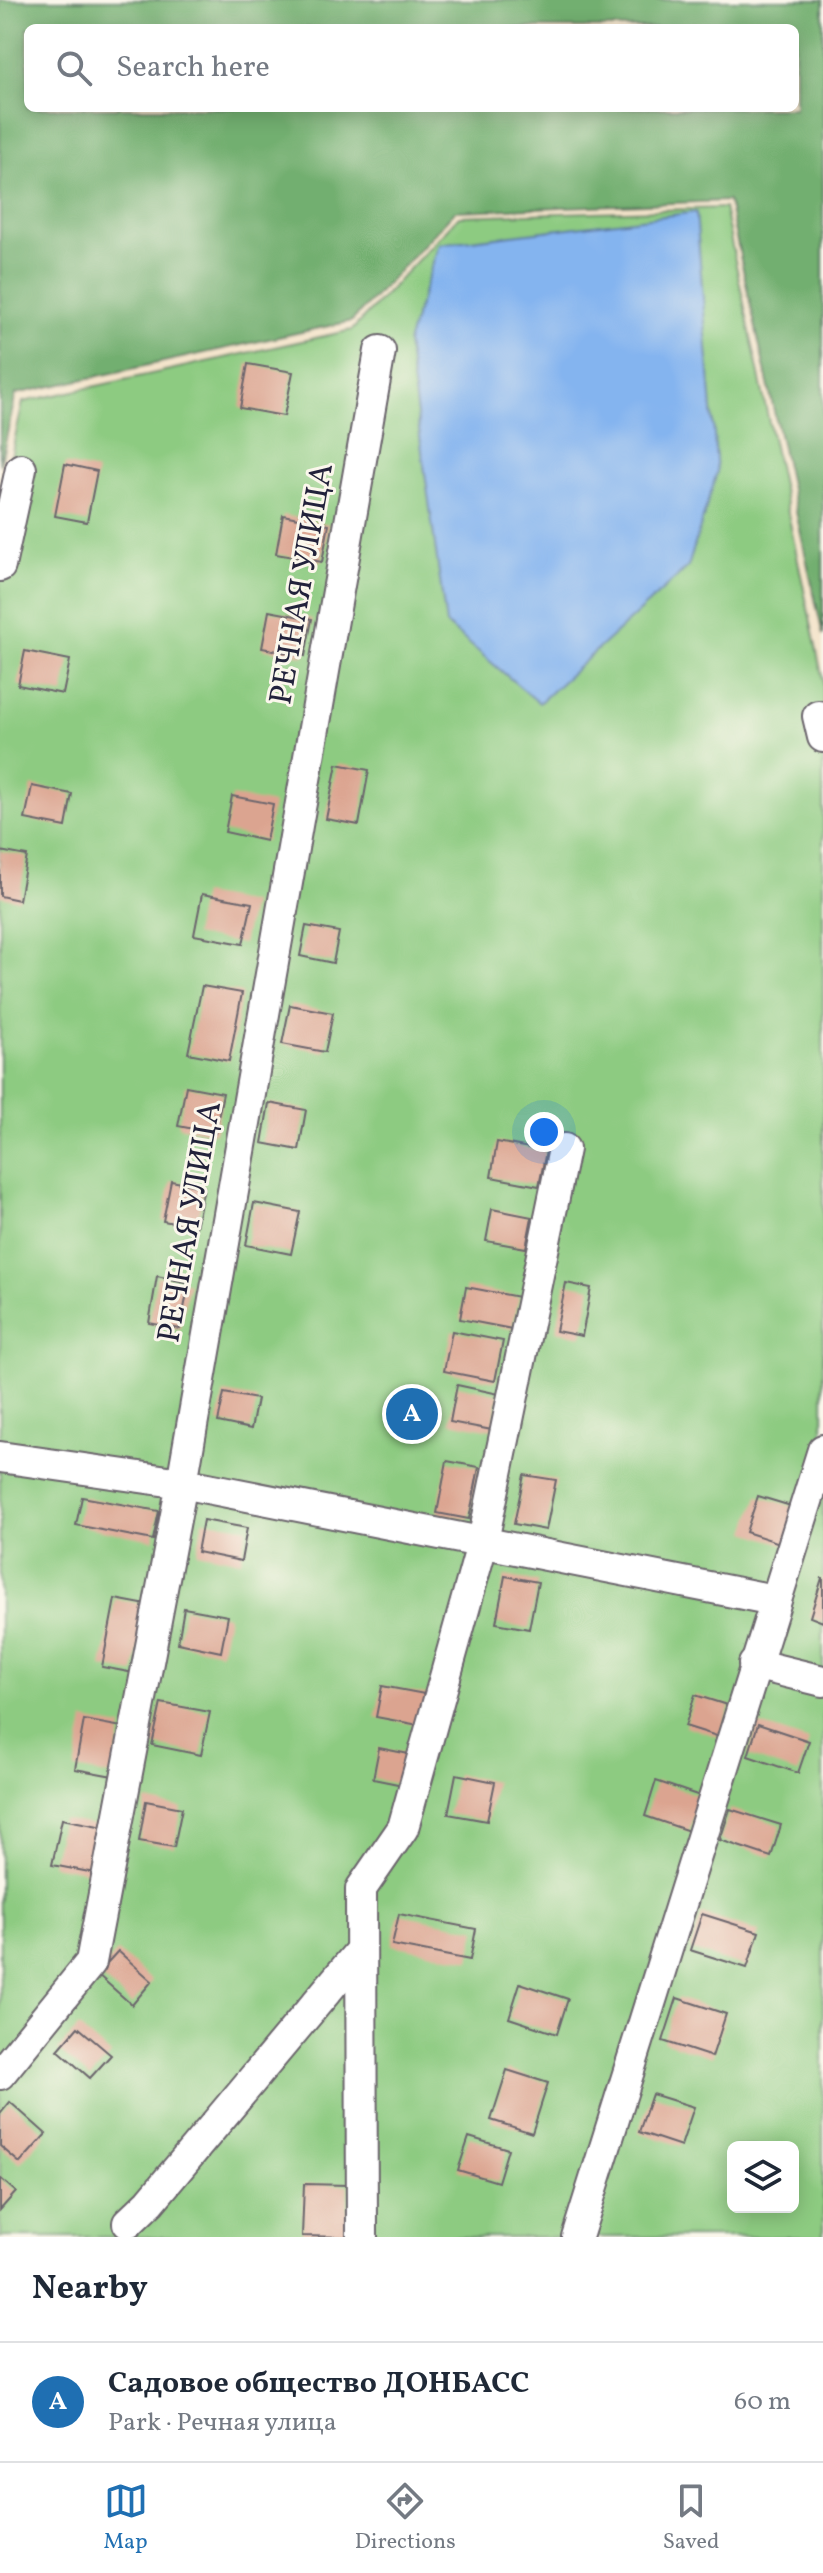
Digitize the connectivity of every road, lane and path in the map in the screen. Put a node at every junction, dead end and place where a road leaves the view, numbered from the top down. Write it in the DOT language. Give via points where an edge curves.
graph roads {
  1 [pos="380,351"];
  2 [pos="21,469"];
  3 [pos="0,566"];
  4 [pos="564,1149"];
  5 [pos="823,1450"];
  6 [pos="0,1457"];
  7 [pos="182,1483"];
  8 [pos="483,1541"];
  9 [pos="774,1600"];
  10 [pos="754,1664"];
  11 [pos="823,1681"];
  12 [pos="361,1950"];
  13 [pos="0,2074"];
  14 [pos="128,2223"];
  15 [pos="362,2237"];
  16 [pos="577,2237"];
  1 -- 7 [label="street, РЕЧНАЯ УЛИЦА"];
  2 -- 3 [label="street"];
  4 -- 8 [label="street"];
  5 -- 9 [label="street"];
  6 -- 7 [label="street"];
  7 -- 8 [label="street"];
  7 -- 13 [label="street, РЕЧНАЯ УЛИЦА" via="91,1962"];
  8 -- 9 [label="street"];
  8 -- 12 [label="street" via="403,1828 361,1889"];
  9 -- 10 [label="street"];
  10 -- 11 [label="street"];
  10 -- 16 [label="street"];
  12 -- 14 [label="street"];
  12 -- 15 [label="street"];
}
